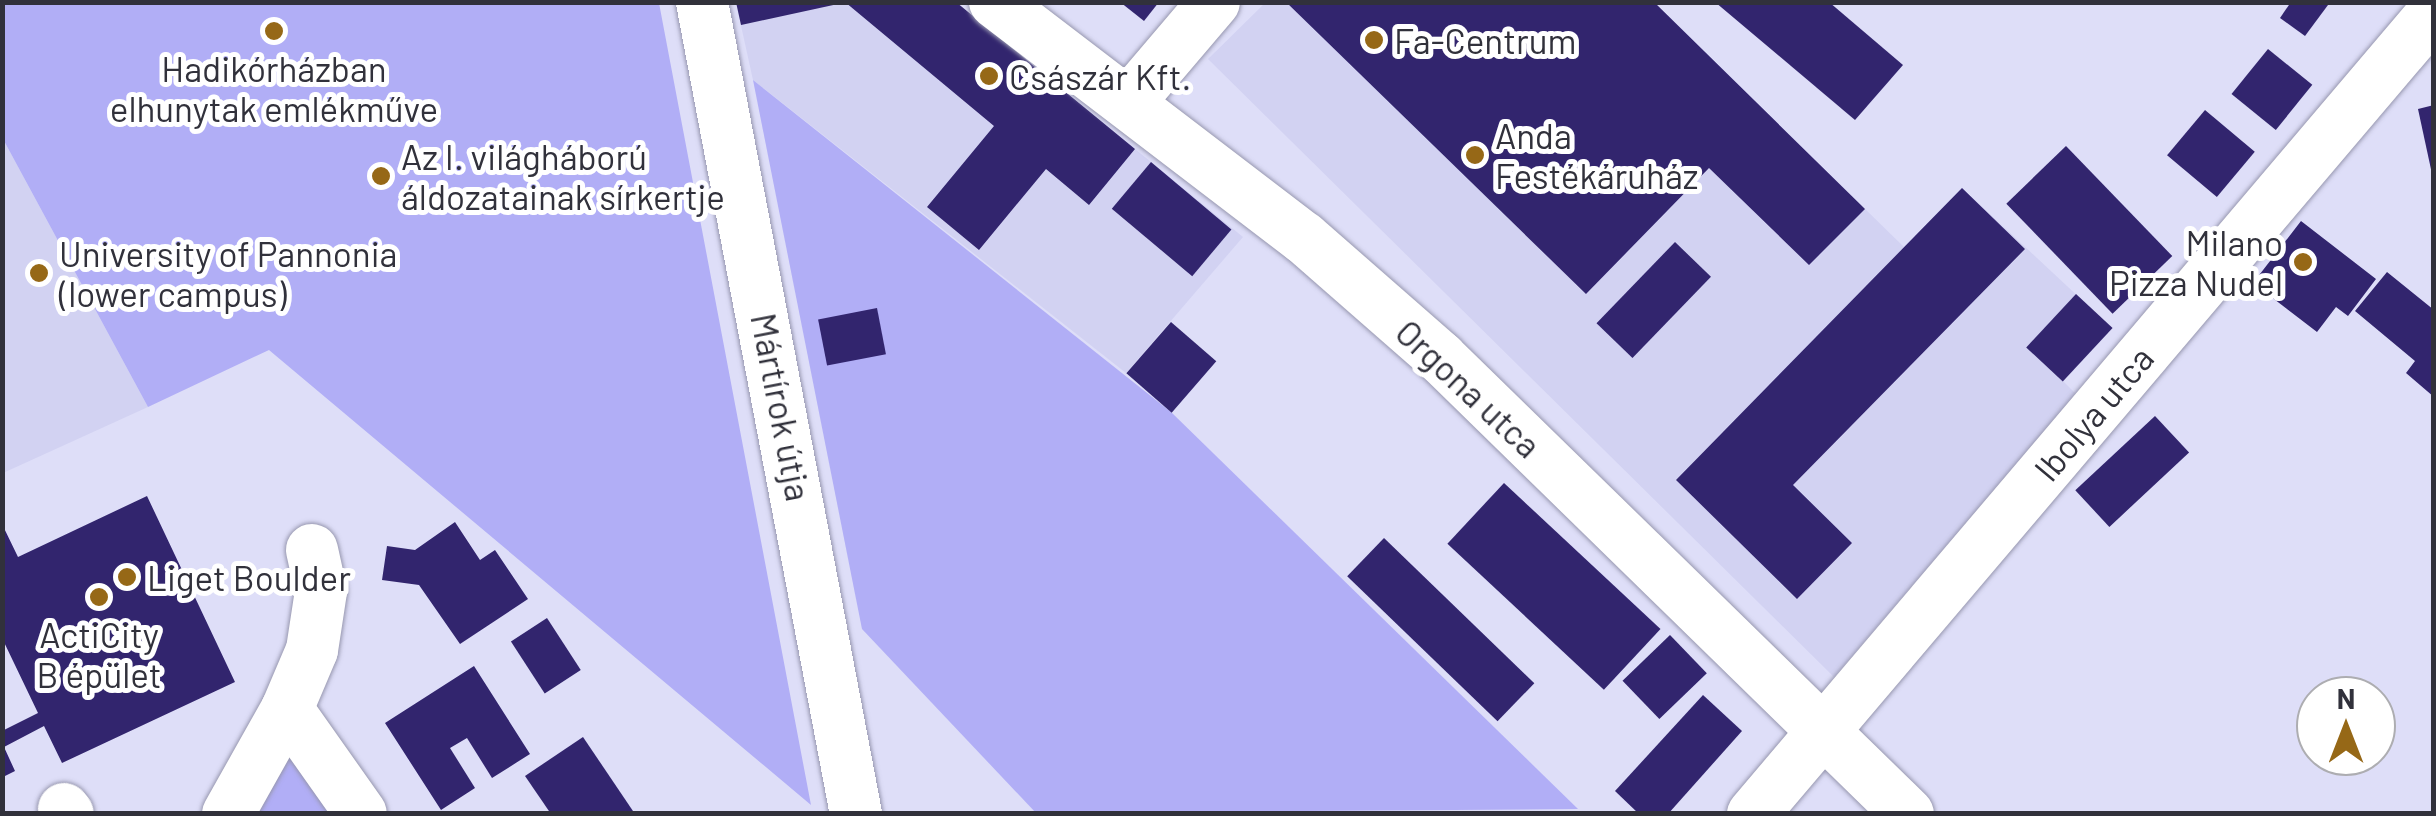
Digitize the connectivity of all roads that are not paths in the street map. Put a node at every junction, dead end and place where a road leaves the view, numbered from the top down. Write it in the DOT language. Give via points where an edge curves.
graph roads {
  1 [pos="702,2"];
  2 [pos="995,2"];
  3 [pos="1214,2"];
  4 [pos="2434,12"];
  5 [pos="1128,102"];
  6 [pos="312,550"];
  7 [pos="287,710"];
  8 [pos="1825,729"];
  9 [pos="228,814"];
  10 [pos="361,814"];
  11 [pos="856,814"];
  12 [pos="1753,814"];
  13 [pos="1908,814"];
  1 -- 11 [label="street, Mártírok útja"];
  2 -- 5 [label="street, Orgona utca"];
  3 -- 5 [label="street"];
  4 -- 8 [label="street, Ibolya utca"];
  5 -- 8 [label="street, Orgona utca" via="1304,238 1440,357"];
  6 -- 7 [label="street" via="321,591 314,635"];
  7 -- 9 [label="street"];
  7 -- 10 [label="street"];
  8 -- 12 [label="street, Ibolya utca"];
  8 -- 13 [label="street, Orgona utca"];
}
